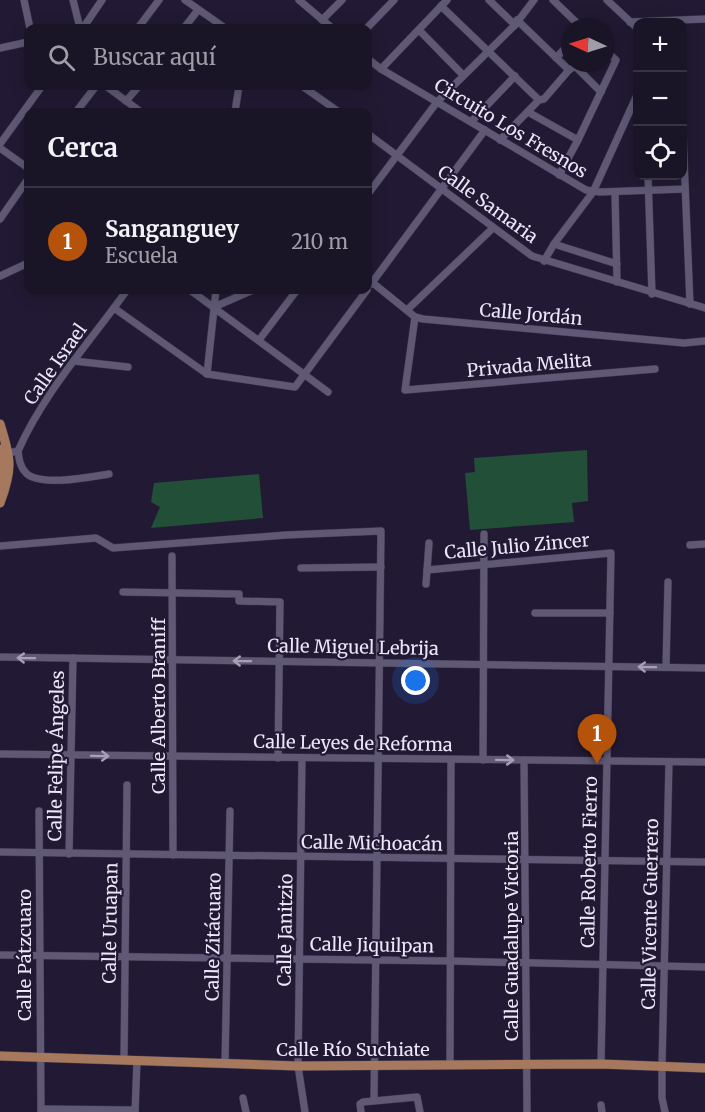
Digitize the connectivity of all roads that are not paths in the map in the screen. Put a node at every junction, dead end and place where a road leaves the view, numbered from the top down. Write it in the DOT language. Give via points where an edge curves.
graph roads {
  1 [pos="24,0"];
  2 [pos="73,0"];
  3 [pos="102,0"];
  4 [pos="159,0"];
  5 [pos="185,0"];
  6 [pos="299,0"];
  7 [pos="342,0"];
  8 [pos="394,0"];
  9 [pos="489,0"];
  10 [pos="534,0"];
  11 [pos="553,0"];
  12 [pos="607,0"];
  13 [pos="444,3"];
  14 [pos="198,9"];
  15 [pos="572,18"];
  16 [pos="705,19"];
  17 [pos="322,20"];
  18 [pos="687,20"];
  19 [pos="516,22"];
  20 [pos="630,22"];
  21 [pos="633,22"];
  22 [pos="29,24"];
  23 [pos="80,24"];
  24 [pos="84,24"];
  25 [pos="141,24"];
  26 [pos="187,24"];
  27 [pos="219,24"];
  28 [pos="327,24"];
  29 [pos="371,24"];
  30 [pos="633,25"];
  31 [pos="419,30"];
  32 [pos="24,43"];
  33 [pos="0,48"];
  34 [pos="488,51"];
  35 [pos="561,53"];
  36 [pos="556,58"];
  37 [pos="372,61"];
  38 [pos="561,63"];
  39 [pos="381,69"];
  40 [pos="567,72"];
  41 [pos="582,72"];
  42 [pos="610,72"];
  43 [pos="463,75"];
  44 [pos="515,76"];
  45 [pos="39,90"];
  46 [pos="93,90"];
  47 [pos="111,90"];
  48 [pos="136,90"];
  49 [pos="238,90"];
  50 [pos="308,90"];
  51 [pos="601,92"];
  52 [pos="541,100"];
  53 [pos="126,101"];
  54 [pos="437,102"];
  55 [pos="633,104"];
  56 [pos="27,108"];
  57 [pos="79,108"];
  58 [pos="136,108"];
  59 [pos="236,108"];
  60 [pos="333,108"];
  61 [pos="24,112"];
  62 [pos="528,112"];
  63 [pos="471,122"];
  64 [pos="683,126"];
  65 [pos="485,130"];
  66 [pos="372,137"];
  67 [pos="500,140"];
  68 [pos="578,140"];
  69 [pos="0,146"];
  70 [pos="397,155"];
  71 [pos="24,165"];
  72 [pos="559,175"];
  73 [pos="648,180"];
  74 [pos="24,185"];
  75 [pos="372,189"];
  76 [pos="441,189"];
  77 [pos="685,189"];
  78 [pos="649,190"];
  79 [pos="593,192"];
  80 [pos="615,192"];
  81 [pos="0,219"];
  82 [pos="493,228"];
  83 [pos="554,244"];
  84 [pos="544,261"];
  85 [pos="616,264"];
  86 [pos="24,265"];
  87 [pos="0,276"];
  88 [pos="372,281"];
  89 [pos="617,282"];
  90 [pos="372,287"];
  91 [pos="124,294"];
  92 [pos="196,294"];
  93 [pos="216,294"];
  94 [pos="244,294"];
  95 [pos="294,294"];
  96 [pos="362,294"];
  97 [pos="652,294"];
  98 [pos="690,304"];
  99 [pos="214,307"];
  100 [pos="114,308"];
  101 [pos="705,308"];
  102 [pos="407,310"];
  103 [pos="415,317"];
  104 [pos="259,340"];
  105 [pos="705,341"];
  106 [pos="74,361"];
  107 [pos="128,367"];
  108 [pos="655,369"];
  109 [pos="207,374"];
  110 [pos="304,374"];
  111 [pos="328,392"];
  112 [pos="0,424"];
  113 [pos="7,452"];
  114 [pos="109,474"];
  115 [pos="0,487"];
  116 [pos="0,503"];
  117 [pos="484,534"];
  118 [pos="429,543"];
  119 [pos="705,544"];
  120 [pos="690,545"];
  121 [pos="0,546"];
  122 [pos="611,553"];
  123 [pos="172,556"];
  124 [pos="484,565"];
  125 [pos="381,567"];
  126 [pos="301,568"];
  127 [pos="427,570"];
  128 [pos="668,582"];
  129 [pos="426,584"];
  130 [pos="123,592"];
  131 [pos="173,594"];
  132 [pos="535,613"];
  133 [pos="610,614"];
  134 [pos="0,657"];
  135 [pos="73,658"];
  136 [pos="173,660"];
  137 [pos="278,661"];
  138 [pos="380,663"];
  139 [pos="484,664"];
  140 [pos="609,666"];
  141 [pos="666,667"];
  142 [pos="705,668"];
  143 [pos="0,754"];
  144 [pos="71,755"];
  145 [pos="173,756"];
  146 [pos="278,758"];
  147 [pos="302,758"];
  148 [pos="379,759"];
  149 [pos="451,760"];
  150 [pos="483,760"];
  151 [pos="524,760"];
  152 [pos="607,761"];
  153 [pos="669,762"];
  154 [pos="705,762"];
  155 [pos="127,785"];
  156 [pos="39,811"];
  157 [pos="230,811"];
  158 [pos="0,852"];
  159 [pos="39,854"];
  160 [pos="69,854"];
  161 [pos="126,855"];
  162 [pos="173,855"];
  163 [pos="229,856"];
  164 [pos="301,857"];
  165 [pos="378,858"];
  166 [pos="451,859"];
  167 [pos="525,860"];
  168 [pos="605,861"];
  169 [pos="666,862"];
  170 [pos="705,862"];
  171 [pos="0,955"];
  172 [pos="39,956"];
  173 [pos="125,957"];
  174 [pos="227,959"];
  175 [pos="299,959"];
  176 [pos="377,960"];
  177 [pos="450,961"];
  178 [pos="526,962"];
  179 [pos="602,965"];
  180 [pos="664,966"];
  181 [pos="705,967"];
  182 [pos="0,1056"];
  183 [pos="41,1057"];
  184 [pos="124,1060"];
  185 [pos="136,1061"];
  186 [pos="225,1064"];
  187 [pos="601,1064"];
  188 [pos="376,1065"];
  189 [pos="450,1065"];
  190 [pos="527,1065"];
  191 [pos="298,1066"];
  192 [pos="662,1066"];
  193 [pos="705,1068"];
  194 [pos="243,1098"];
  195 [pos="374,1100"];
  196 [pos="41,1110"];
  197 [pos="135,1111"];
  198 [pos="246,1112"];
  199 [pos="305,1112"];
  200 [pos="361,1112"];
  201 [pos="420,1112"];
  202 [pos="527,1112"];
  203 [pos="665,1112"];
  1 -- 22 [label="street"];
  2 -- 23 [label="street"];
  3 -- 24 [label="street"];
  4 -- 25 [label="street"];
  5 -- 14 [label="street"];
  6 -- 17 [label="street"];
  7 -- 17 [label="street"];
  8 -- 29 [label="street"];
  9 -- 19 [label="street"];
  10 -- 19 [label="street"];
  11 -- 15 [label="street"];
  12 -- 20 [label="street"];
  13 -- 31 [label="street"];
  13 -- 34 [label="street"];
  14 -- 26 [label="street"];
  14 -- 27 [label="street"];
  16 -- 18 [label="street"];
  17 -- 28 [label="street"];
  19 -- 34 [label="street"];
  19 -- 36 [label="street"];
  20 -- 21 [label="street"];
  20 -- 30 [label="street"];
  31 -- 39 [label="street"];
  31 -- 43 [label="street"];
  32 -- 33 [label="street"];
  34 -- 43 [label="street"];
  34 -- 44 [label="street"];
  35 -- 36 [label="street"];
  36 -- 38 [label="street"];
  37 -- 39 [label="street, Circuito Los Fresnos"];
  39 -- 54 [label="street, Circuito Los Fresnos"];
  40 -- 52 [label="street"];
  41 -- 51 [label="street"];
  42 -- 51 [label="street"];
  43 -- 54 [label="street"];
  44 -- 52 [label="street"];
  44 -- 63 [label="street"];
  45 -- 56 [label="street"];
  46 -- 57 [label="street"];
  47 -- 53 [label="street"];
  48 -- 53 [label="street"];
  49 -- 59 [label="street"];
  50 -- 60 [label="street"];
  51 -- 68 [label="street"];
  52 -- 62 [label="street"];
  53 -- 58 [label="street"];
  54 -- 63 [label="street, Circuito Los Fresnos"];
  54 -- 70 [label="street"];
  55 -- 79 [label="street"];
  61 -- 69 [label="street"];
  62 -- 67 [label="street"];
  62 -- 68 [label="street"];
  63 -- 65 [label="street, Circuito Los Fresnos"];
  64 -- 77 [label="street"];
  65 -- 67 [label="street, Circuito Los Fresnos"];
  65 -- 76 [label="street"];
  66 -- 70 [label="street, Calle Samaria"];
  67 -- 72 [label="street, Circuito Los Fresnos"];
  68 -- 72 [label="street"];
  69 -- 71 [label="street"];
  70 -- 75 [label="street"];
  70 -- 76 [label="street, Calle Samaria"];
  72 -- 79 [label="street, Circuito Los Fresnos"];
  73 -- 78 [label="street"];
  74 -- 81 [label="street"];
  76 -- 82 [label="street, Calle Samaria"];
  76 -- 88 [label="street"];
  77 -- 78 [label="street, Circuito Los Fresnos"];
  77 -- 98 [label="street"];
  78 -- 80 [label="street, Circuito Los Fresnos"];
  78 -- 97 [label="street"];
  79 -- 80 [label="street, Circuito Los Fresnos"];
  79 -- 83 [label="street"];
  80 -- 85 [label="street"];
  82 -- 84 [label="street, Calle Samaria"];
  82 -- 102 [label="street"];
  83 -- 84 [label="street"];
  83 -- 85 [label="street"];
  84 -- 89 [label="street, Calle Samaria"];
  85 -- 89 [label="street"];
  86 -- 87 [label="street"];
  89 -- 97 [label="street, Calle Samaria"];
  90 -- 102 [label="street"];
  91 -- 100 [label="street, Calle Israel"];
  92 -- 99 [label="street"];
  93 -- 99 [label="street"];
  94 -- 99 [label="street"];
  95 -- 104 [label="street"];
  96 -- 110 [label="street"];
  97 -- 98 [label="street, Calle Samaria"];
  98 -- 101 [label="street, Calle Samaria"];
  99 -- 104 [label="street"];
  99 -- 109 [label="street"];
  100 -- 106 [label="street, Calle Israel"];
  100 -- 109 [label="street"];
  102 -- 103 [label="street"];
  103 -- 105 [label="street, Calle Jordán" via="684,343"];
  103 -- 108 [label="street, Privada Melita" via="405,390"];
  104 -- 110 [label="street"];
  106 -- 107 [label="street"];
  106 -- 113 [label="street, Calle Israel" via="25,435"];
  109 -- 110 [label="street" via="295,387"];
  110 -- 111 [label="street"];
  112 -- 113 [label="main road"];
  113 -- 114 [label="street" via="38,480"];
  113 -- 115 [label="main road"];
  113 -- 116 [label="main road" via="10,469"];
  117 -- 124 [label="street"];
  118 -- 127 [label="street"];
  119 -- 120 [label="street"];
  121 -- 125 [label="street" via="96,538 113,548 381,531"];
  122 -- 124 [label="street, Calle Julio Zincer"];
  122 -- 133 [label="street, Calle Roberto Fierro"];
  123 -- 131 [label="street, Calle Alberto Braniff"];
  124 -- 127 [label="street, Calle Julio Zincer"];
  124 -- 139 [label="street"];
  125 -- 126 [label="street"];
  125 -- 138 [label="street"];
  127 -- 129 [label="street"];
  128 -- 141 [label="street"];
  130 -- 131 [label="street"];
  131 -- 136 [label="street, Calle Alberto Braniff"];
  131 -- 137 [label="street" via="239,594 239,601 280,602"];
  132 -- 133 [label="street"];
  133 -- 140 [label="street, Calle Roberto Fierro"];
  135 -- 134 [label="street, Calle Miguel Lebrija, one-way"];
  135 -- 136 [label="street, Calle Miguel Lebrija"];
  135 -- 144 [label="street, Calle Felipe Ángeles"];
  137 -- 136 [label="street, Calle Miguel Lebrija, one-way"];
  136 -- 145 [label="street, Calle Alberto Braniff"];
  137 -- 138 [label="street, Calle Miguel Lebrija"];
  137 -- 146 [label="street"];
  138 -- 139 [label="street, Calle Miguel Lebrija"];
  138 -- 148 [label="street"];
  139 -- 140 [label="street, Calle Miguel Lebrija"];
  139 -- 150 [label="street"];
  141 -- 140 [label="street, Calle Miguel Lebrija, one-way"];
  140 -- 152 [label="street, Calle Roberto Fierro"];
  141 -- 142 [label="street, Calle Miguel Lebrija"];
  143 -- 144 [label="street, Calle Leyes de Reforma"];
  144 -- 145 [label="street, Calle Leyes de Reforma, one-way"];
  144 -- 160 [label="street, Calle Felipe Ángeles"];
  145 -- 146 [label="street, Calle Leyes de Reforma"];
  145 -- 162 [label="street, Calle Alberto Braniff"];
  146 -- 147 [label="street, Calle Leyes de Reforma"];
  147 -- 148 [label="street, Calle Leyes de Reforma"];
  147 -- 164 [label="street, Calle Janitzio"];
  148 -- 149 [label="street, Calle Leyes de Reforma"];
  148 -- 165 [label="street"];
  149 -- 150 [label="street, Calle Leyes de Reforma"];
  149 -- 166 [label="street"];
  150 -- 151 [label="street, Calle Leyes de Reforma, one-way"];
  151 -- 152 [label="street, Calle Leyes de Reforma"];
  151 -- 167 [label="street, Calle Guadalupe Victoria"];
  152 -- 153 [label="street, Calle Leyes de Reforma"];
  152 -- 168 [label="street, Calle Roberto Fierro"];
  153 -- 154 [label="street, Calle Leyes de Reforma"];
  153 -- 169 [label="street, Calle Vicente Guerrero"];
  155 -- 161 [label="street, Calle Uruapan"];
  156 -- 159 [label="street, Calle Pátzcuaro"];
  157 -- 163 [label="street, Calle Zitácuaro"];
  158 -- 159 [label="street, Calle Michoacán"];
  159 -- 160 [label="street, Calle Michoacán"];
  159 -- 172 [label="street, Calle Pátzcuaro"];
  160 -- 161 [label="street, Calle Michoacán"];
  161 -- 162 [label="street, Calle Michoacán"];
  161 -- 173 [label="street, Calle Uruapan"];
  162 -- 163 [label="street, Calle Michoacán"];
  163 -- 164 [label="street, Calle Michoacán"];
  163 -- 174 [label="street, Calle Zitácuaro"];
  164 -- 165 [label="street, Calle Michoacán"];
  164 -- 175 [label="street, Calle Janitzio"];
  165 -- 166 [label="street, Calle Michoacán"];
  165 -- 176 [label="street"];
  166 -- 167 [label="street, Calle Michoacán"];
  166 -- 177 [label="street"];
  167 -- 168 [label="street, Calle Michoacán"];
  167 -- 178 [label="street, Calle Guadalupe Victoria"];
  168 -- 169 [label="street, Calle Michoacán"];
  168 -- 179 [label="street, Calle Roberto Fierro"];
  169 -- 170 [label="street, Calle Michoacán"];
  169 -- 180 [label="street, Calle Vicente Guerrero"];
  171 -- 172 [label="street, Calle Jiquilpan"];
  172 -- 173 [label="street, Calle Jiquilpan"];
  172 -- 183 [label="street, Calle Pátzcuaro"];
  173 -- 174 [label="street, Calle Jiquilpan"];
  173 -- 184 [label="street, Calle Uruapan"];
  174 -- 175 [label="street, Calle Jiquilpan"];
  174 -- 186 [label="street, Calle Zitácuaro"];
  175 -- 176 [label="street, Calle Jiquilpan"];
  175 -- 191 [label="street, Calle Janitzio"];
  176 -- 177 [label="street, Calle Jiquilpan"];
  176 -- 188 [label="street"];
  177 -- 178 [label="street, Calle Jiquilpan"];
  177 -- 189 [label="street"];
  178 -- 179 [label="street, Calle Jiquilpan"];
  178 -- 190 [label="street, Calle Guadalupe Victoria"];
  179 -- 180 [label="street, Calle Jiquilpan"];
  179 -- 187 [label="street, Calle Roberto Fierro"];
  180 -- 181 [label="street, Calle Jiquilpan"];
  180 -- 192 [label="street, Calle Vicente Guerrero"];
  182 -- 183 [label="main road, Calle Río Suchiate"];
  183 -- 184 [label="main road, Calle Río Suchiate"];
  183 -- 196 [label="street, Calle Pátzcuaro"];
  184 -- 185 [label="main road, Calle Río Suchiate"];
  185 -- 186 [label="main road, Calle Río Suchiate"];
  185 -- 197 [label="street"];
  186 -- 191 [label="main road, Calle Río Suchiate"];
  187 -- 190 [label="main road, Calle Río Suchiate"];
  187 -- 192 [label="main road, Calle Río Suchiate"];
  188 -- 189 [label="main road, Calle Río Suchiate"];
  188 -- 191 [label="main road, Calle Río Suchiate"];
  188 -- 195 [label="street"];
  189 -- 190 [label="main road, Calle Río Suchiate"];
  190 -- 202 [label="street, Calle Guadalupe Victoria"];
  191 -- 199 [label="street, Calle Janitzio"];
  192 -- 193 [label="main road, Calle Río Suchiate"];
  192 -- 203 [label="street, Calle Vicente Guerrero"];
  194 -- 198 [label="street"];
  195 -- 200 [label="street" via="360,1104"];
  195 -- 201 [label="street" via="417,1097"];
  196 -- 197 [label="street"];
}
